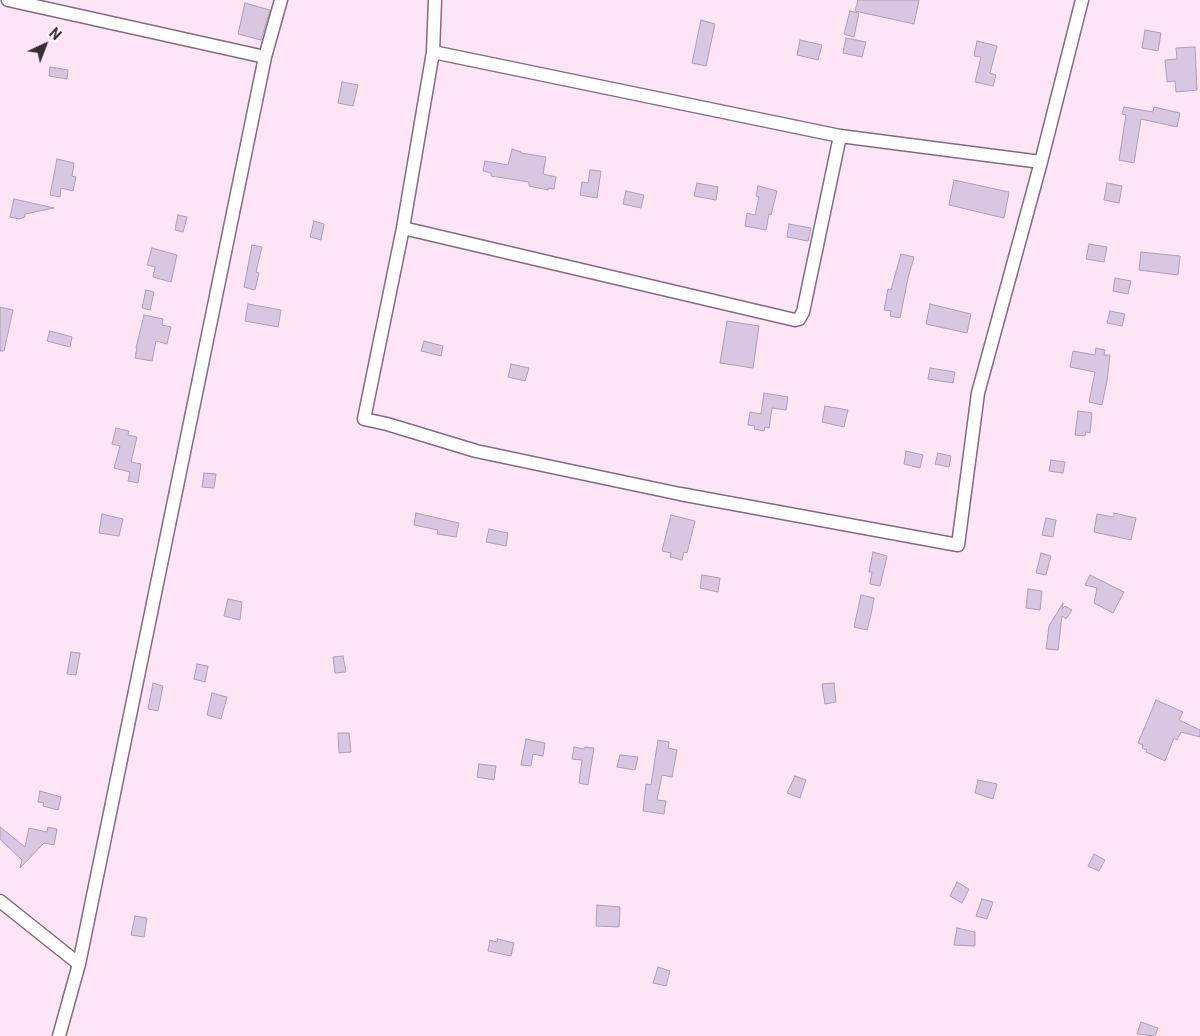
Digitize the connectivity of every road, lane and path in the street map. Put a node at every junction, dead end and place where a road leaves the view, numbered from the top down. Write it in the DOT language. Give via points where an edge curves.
graph roads {
  1 [pos="8,0"];
  2 [pos="281,0"];
  3 [pos="435,0"];
  4 [pos="1082,0"];
  5 [pos="432,52"];
  6 [pos="265,57"];
  7 [pos="840,136"];
  8 [pos="1040,162"];
  9 [pos="403,228"];
  10 [pos="0,900"];
  11 [pos="79,964"];
  12 [pos="59,1036"];
  1 -- 6 [label="street"];
  2 -- 6 [label="street"];
  3 -- 5 [label="street"];
  4 -- 8 [label="street"];
  5 -- 7 [label="street"];
  5 -- 9 [label="street"];
  6 -- 11 [label="street"];
  7 -- 8 [label="street"];
  7 -- 9 [label="street" via="803,312 795,320"];
  8 -- 9 [label="street" via="978,393 958,545 680,494 476,452 364,419"];
  10 -- 11 [label="street"];
  11 -- 12 [label="street"];
}
